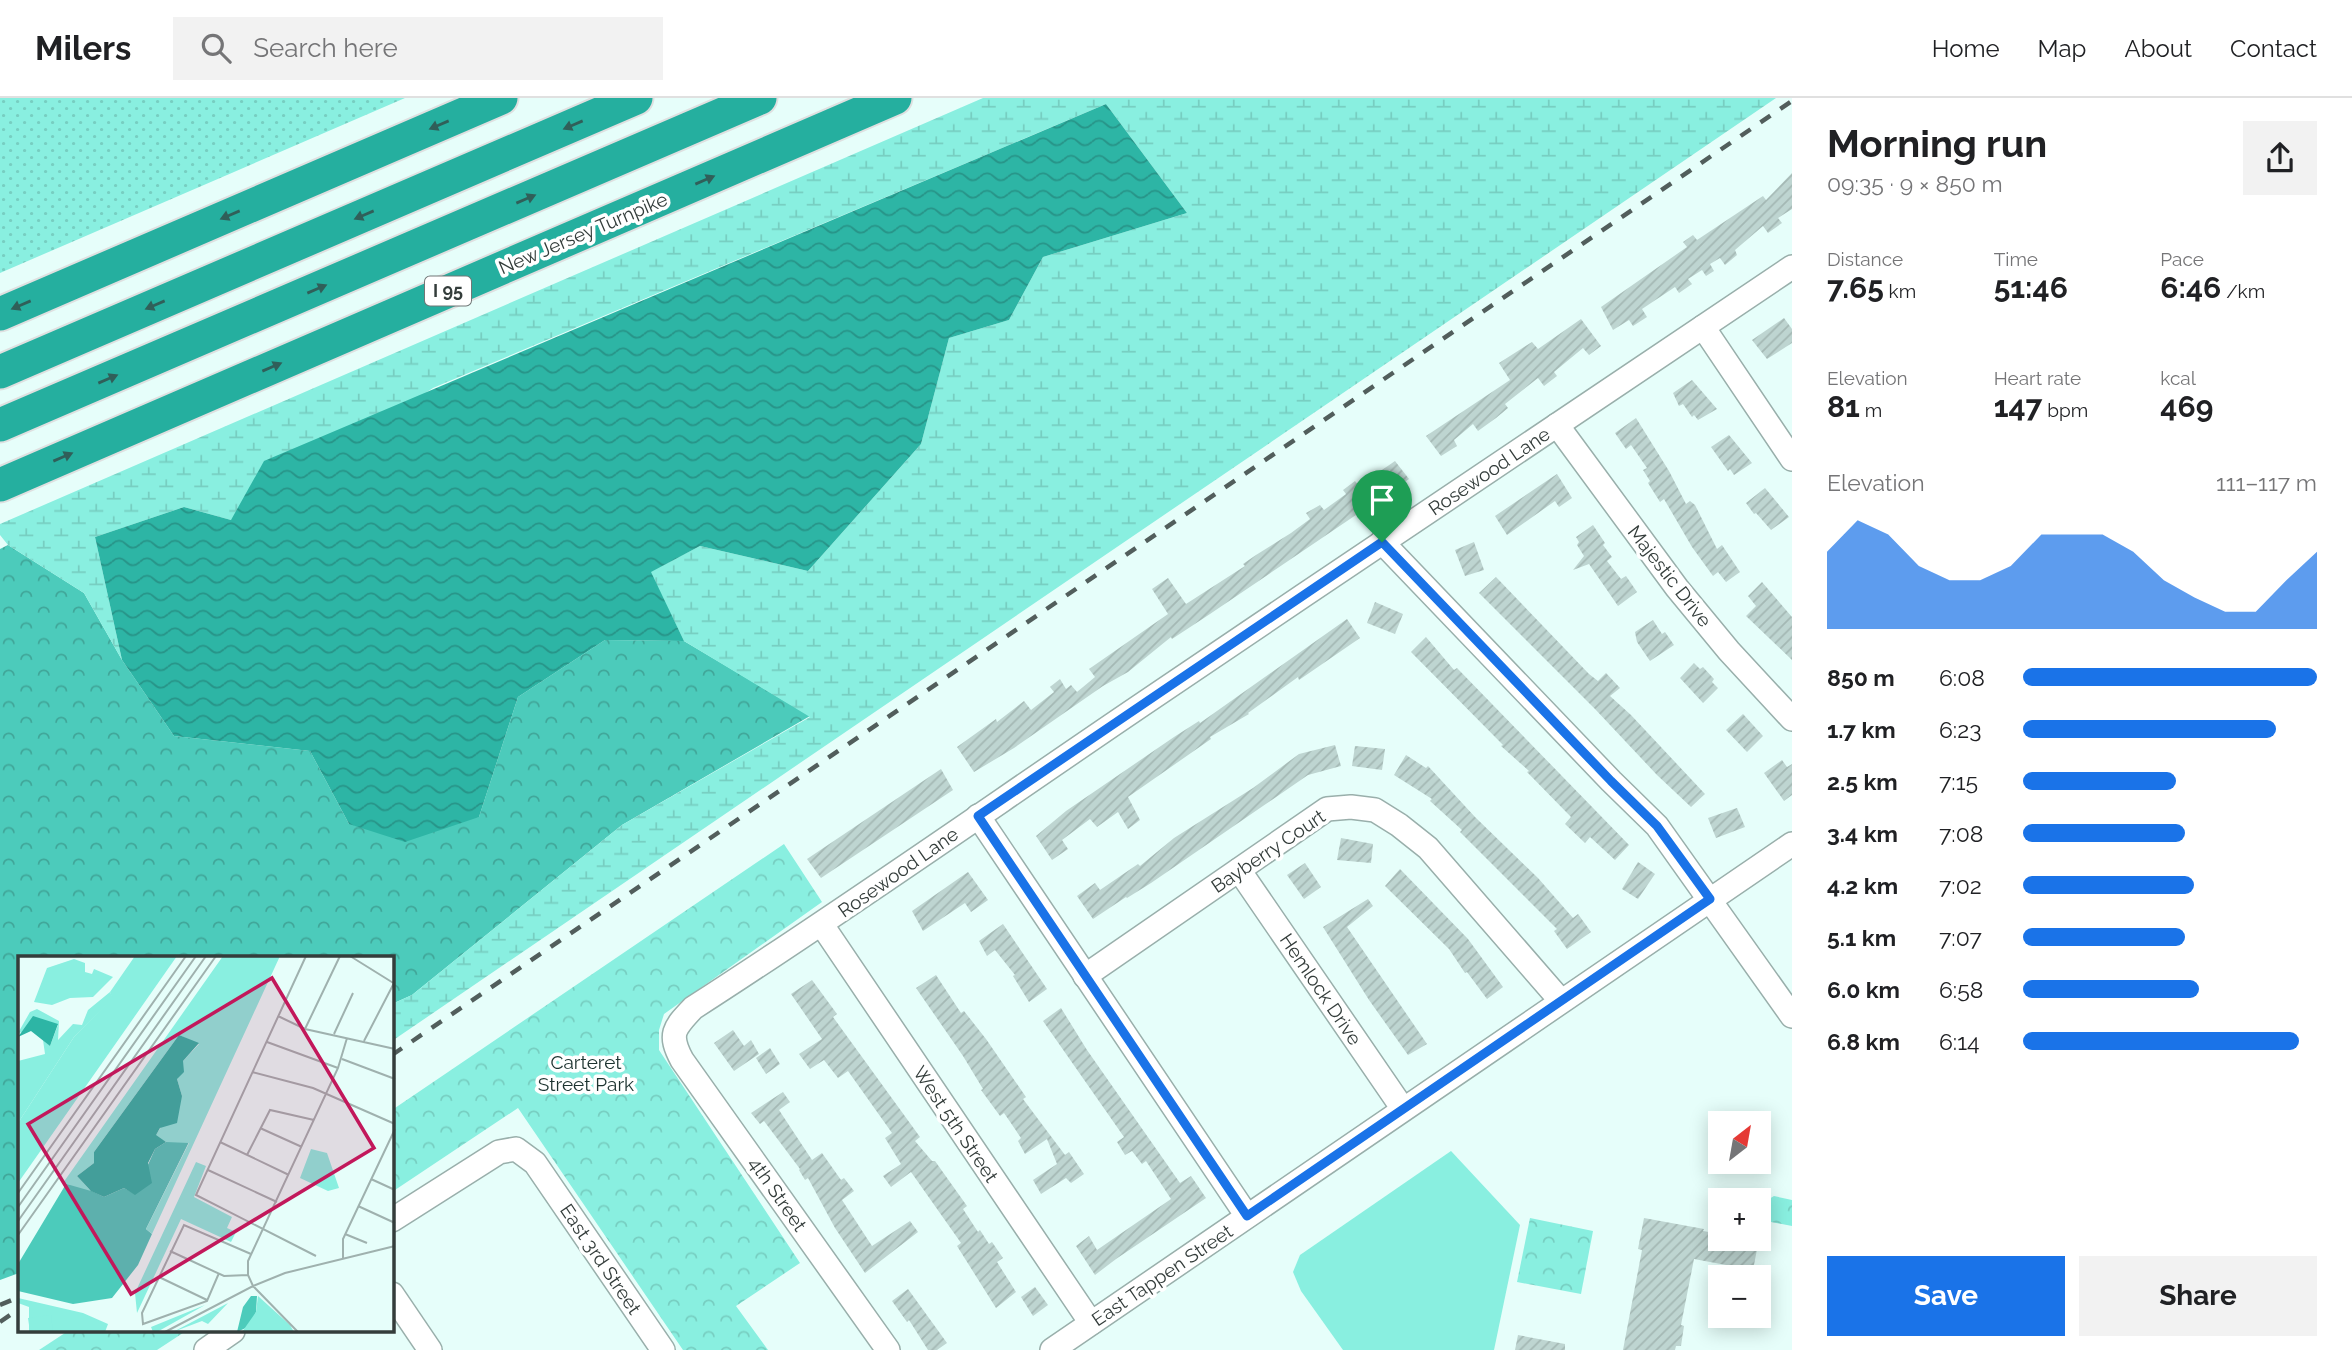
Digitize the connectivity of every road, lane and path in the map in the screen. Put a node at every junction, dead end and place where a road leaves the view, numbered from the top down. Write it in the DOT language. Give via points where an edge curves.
graph roads {
  1 [pos="501,98"];
  2 [pos="636,98"];
  3 [pos="760,98"];
  4 [pos="895,98"];
  5 [pos="1792,267"];
  6 [pos="0,314"];
  7 [pos="1703,327"];
  8 [pos="0,372"];
  9 [pos="0,425"];
  10 [pos="1557,425"];
  11 [pos="1792,458"];
  12 [pos="0,485"];
  13 [pos="1382,542"];
  14 [pos="1792,719"];
  15 [pos="978,816"];
  16 [pos="1792,844"];
  17 [pos="1240,870"];
  18 [pos="1710,899"];
  19 [pos="821,925"];
  20 [pos="1085,976"];
  21 [pos="1561,1001"];
  22 [pos="1792,1016"];
  23 [pos="675,1037"];
  24 [pos="1403,1109"];
  25 [pos="1247,1216"];
  26 [pos="394,1219"];
  27 [pos="394,1297"];
  28 [pos="1091,1323"];
  29 [pos="232,1332"];
  30 [pos="208,1349"];
  31 [pos="430,1350"];
  32 [pos="663,1350"];
  33 [pos="888,1350"];
  34 [pos="1052,1350"];
  1 -- 6 [label="highway, one-way"];
  2 -- 8 [label="highway, one-way"];
  9 -- 3 [label="highway, one-way"];
  12 -- 4 [label="highway, New Jersey Turnpike / I 95, one-way"];
  5 -- 7 [label="street, Rosewood Lane"];
  7 -- 10 [label="street, Rosewood Lane"];
  7 -- 11 [label="street"];
  10 -- 13 [label="street, Rosewood Lane"];
  10 -- 14 [label="street, Majestic Drive" via="1677,588"];
  13 -- 15 [label="street, Rosewood Lane"];
  13 -- 18 [label="street" via="1657,826"];
  15 -- 19 [label="street, Rosewood Lane"];
  15 -- 20 [label="street"];
  16 -- 18 [label="street, East Tappen Street"];
  17 -- 20 [label="street, Bayberry Court"];
  17 -- 21 [label="street, Bayberry Court" via="1327,809 1374,810 1428,848"];
  17 -- 24 [label="street, Hemlock Drive"];
  18 -- 21 [label="street, East Tappen Street"];
  18 -- 22 [label="street"];
  19 -- 23 [label="street, Rosewood Lane" via="693,1008 676,1026"];
  19 -- 28 [label="street, West 5th Street"];
  20 -- 25 [label="street"];
  21 -- 24 [label="street, East Tappen Street"];
  23 -- 33 [label="street, 4th Street" via="682,1059"];
  24 -- 25 [label="street, East Tappen Street"];
  25 -- 28 [label="street, East Tappen Street"];
  26 -- 32 [label="street, East 3rd Street" via="499,1152 516,1149 539,1168"];
  27 -- 31 [label="street"];
  28 -- 34 [label="street, East Tappen Street"];
  29 -- 30 [label="street"];
}
